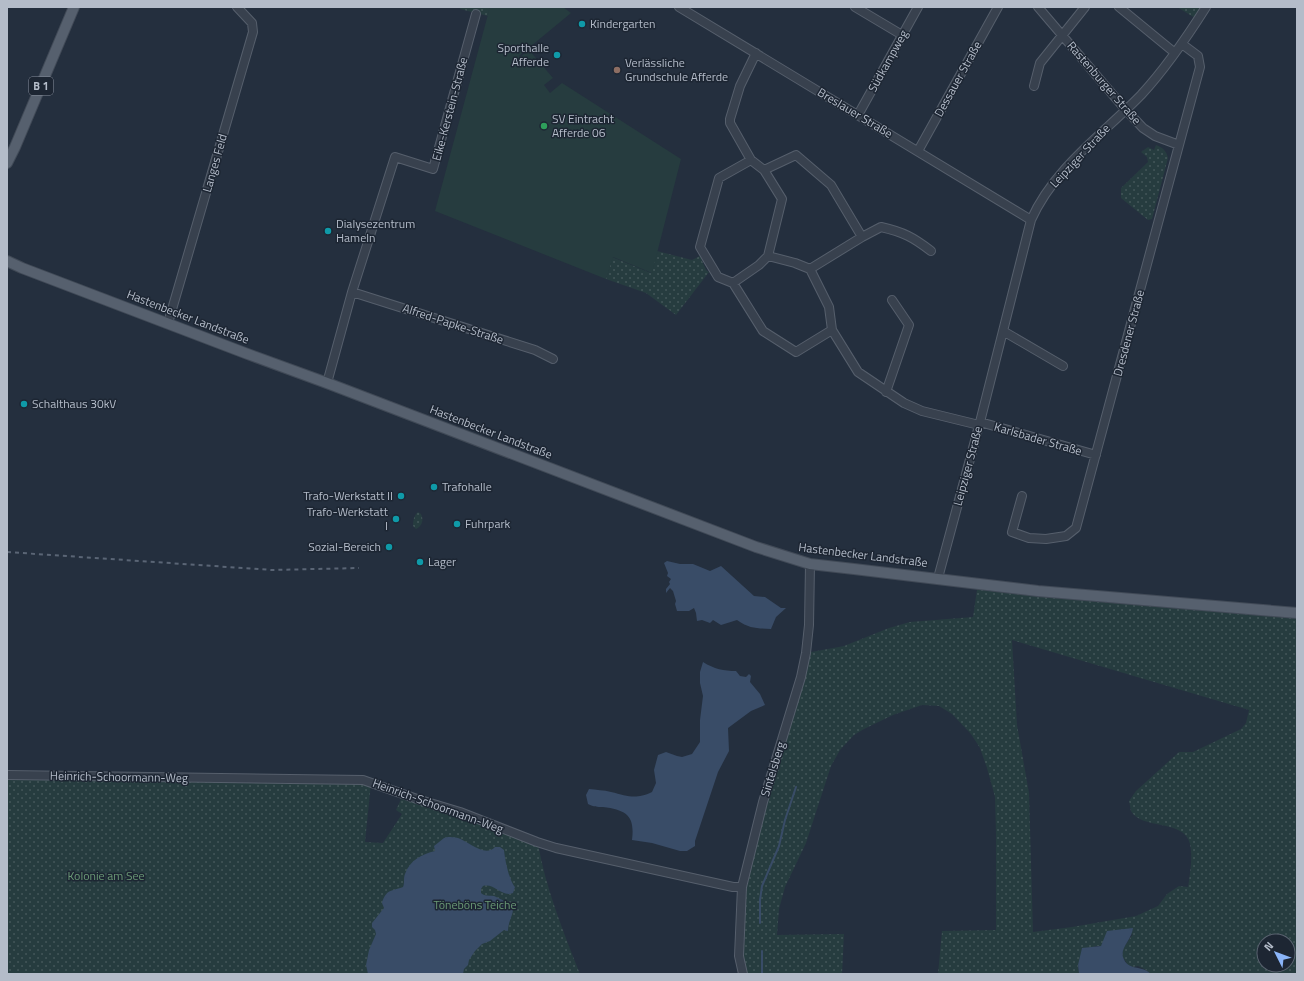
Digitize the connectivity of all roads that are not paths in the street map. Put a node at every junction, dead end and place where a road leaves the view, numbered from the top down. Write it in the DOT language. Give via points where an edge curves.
graph roads {
  1 [pos="74,7"];
  2 [pos="237,7"];
  3 [pos="679,7"];
  4 [pos="855,7"];
  5 [pos="918,7"];
  6 [pos="998,7"];
  7 [pos="1038,7"];
  8 [pos="1085,7"];
  9 [pos="1119,7"];
  10 [pos="1206,7"];
  11 [pos="691,10"];
  12 [pos="476,14"];
  13 [pos="902,34"];
  14 [pos="1062,35"];
  15 [pos="1182,44"];
  16 [pos="756,53"];
  17 [pos="1175,53"];
  18 [pos="1034,86"];
  19 [pos="1126,109"];
  20 [pos="858,114"];
  21 [pos="1179,146"];
  22 [pos="918,151"];
  23 [pos="751,160"];
  24 [pos="7,163"];
  25 [pos="764,170"];
  26 [pos="1031,220"];
  27 [pos="862,237"];
  28 [pos="931,251"];
  29 [pos="768,256"];
  30 [pos="7,260"];
  31 [pos="810,269"];
  32 [pos="733,283"];
  33 [pos="352,292"];
  34 [pos="892,300"];
  35 [pos="168,323"];
  36 [pos="832,330"];
  37 [pos="1003,331"];
  38 [pos="553,359"];
  39 [pos="1062,366"];
  40 [pos="327,383"];
  41 [pos="886,392"];
  42 [pos="979,424"];
  43 [pos="1096,455"];
  44 [pos="1022,496"];
  45 [pos="810,564"];
  46 [pos="938,578"];
  47 [pos="1297,613"];
  48 [pos="7,775"];
  49 [pos="742,887"];
  50 [pos="743,974"];
  1 -- 24 [label="main road, B 1"];
  2 -- 35 [label="street, Langes Feld" via="252,23 253,32"];
  3 -- 11 [label="street, Breslauer Straße"];
  4 -- 13 [label="street"];
  5 -- 13 [label="street, Südkampweg"];
  6 -- 22 [label="street, Dessauer Straße"];
  7 -- 14 [label="street, Rastenburger Straße"];
  8 -- 14 [label="street"];
  9 -- 17 [label="street"];
  10 -- 15 [label="street, Leipziger Straße"];
  11 -- 16 [label="street, Breslauer Straße"];
  12 -- 33 [label="street, Eike-Kerstein-Straße" via="433,169 395,157"];
  13 -- 20 [label="street, Südkampweg"];
  14 -- 18 [label="street" via="1040,62"];
  14 -- 19 [label="street, Rastenburger Straße"];
  15 -- 17 [label="street, Leipziger Straße"];
  15 -- 21 [label="street, Dresdener Straße" via="1198,56 1200,67"];
  16 -- 20 [label="street, Breslauer Straße"];
  16 -- 23 [label="street" via="740,86 730,119"];
  17 -- 19 [label="street, Leipziger Straße" via="1142,94"];
  19 -- 21 [label="street, Rastenburger Straße" via="1143,128"];
  19 -- 26 [label="street, Leipziger Straße" via="1059,176"];
  20 -- 22 [label="street, Breslauer Straße"];
  21 -- 43 [label="street, Dresdener Straße"];
  22 -- 26 [label="street, Breslauer Straße"];
  23 -- 25 [label="street"];
  23 -- 32 [label="street" via="719,178 700,247 718,277"];
  25 -- 27 [label="street" via="796,155 831,185"];
  25 -- 29 [label="street" via="782,199"];
  26 -- 37 [label="street, Leipziger Straße"];
  27 -- 28 [label="street" via="881,227 896,230 913,237"];
  27 -- 31 [label="street"];
  29 -- 31 [label="street" via="795,262"];
  29 -- 32 [label="street"];
  30 -- 35 [label="main road, Hastenbecker Landstraße"];
  31 -- 36 [label="street" via="829,307"];
  32 -- 36 [label="street" via="763,331 796,352"];
  33 -- 38 [label="street, Alfred-Papke-Straße" via="535,350"];
  33 -- 40 [label="street, Eike-Kerstein-Straße"];
  34 -- 41 [label="street" via="909,325"];
  35 -- 40 [label="main road, Hastenbecker Landstraße"];
  36 -- 41 [label="street, Karlsbader Straße" via="858,372"];
  37 -- 39 [label="street"];
  37 -- 42 [label="street, Leipziger Straße"];
  40 -- 45 [label="main road, Hastenbecker Landstraße" via="756,547"];
  41 -- 42 [label="street, Karlsbader Straße" via="922,411"];
  42 -- 43 [label="street, Karlsbader Straße"];
  42 -- 46 [label="street, Leipziger Straße"];
  43 -- 44 [label="street, Dresdener Straße" via="1076,528 1066,536 1029,538 1012,532"];
  45 -- 46 [label="main road, Hastenbecker Landstraße"];
  45 -- 49 [label="street, Sintelsberg" via="809,625 801,677 762,802"];
  46 -- 47 [label="main road, Hastenbecker Landstraße" via="1099,596"];
  48 -- 49 [label="street, Heinrich-Schoormann-Weg" via="363,780 460,812 556,848"];
  49 -- 50 [label="street, Sintelsberg" via="739,956"];
}
